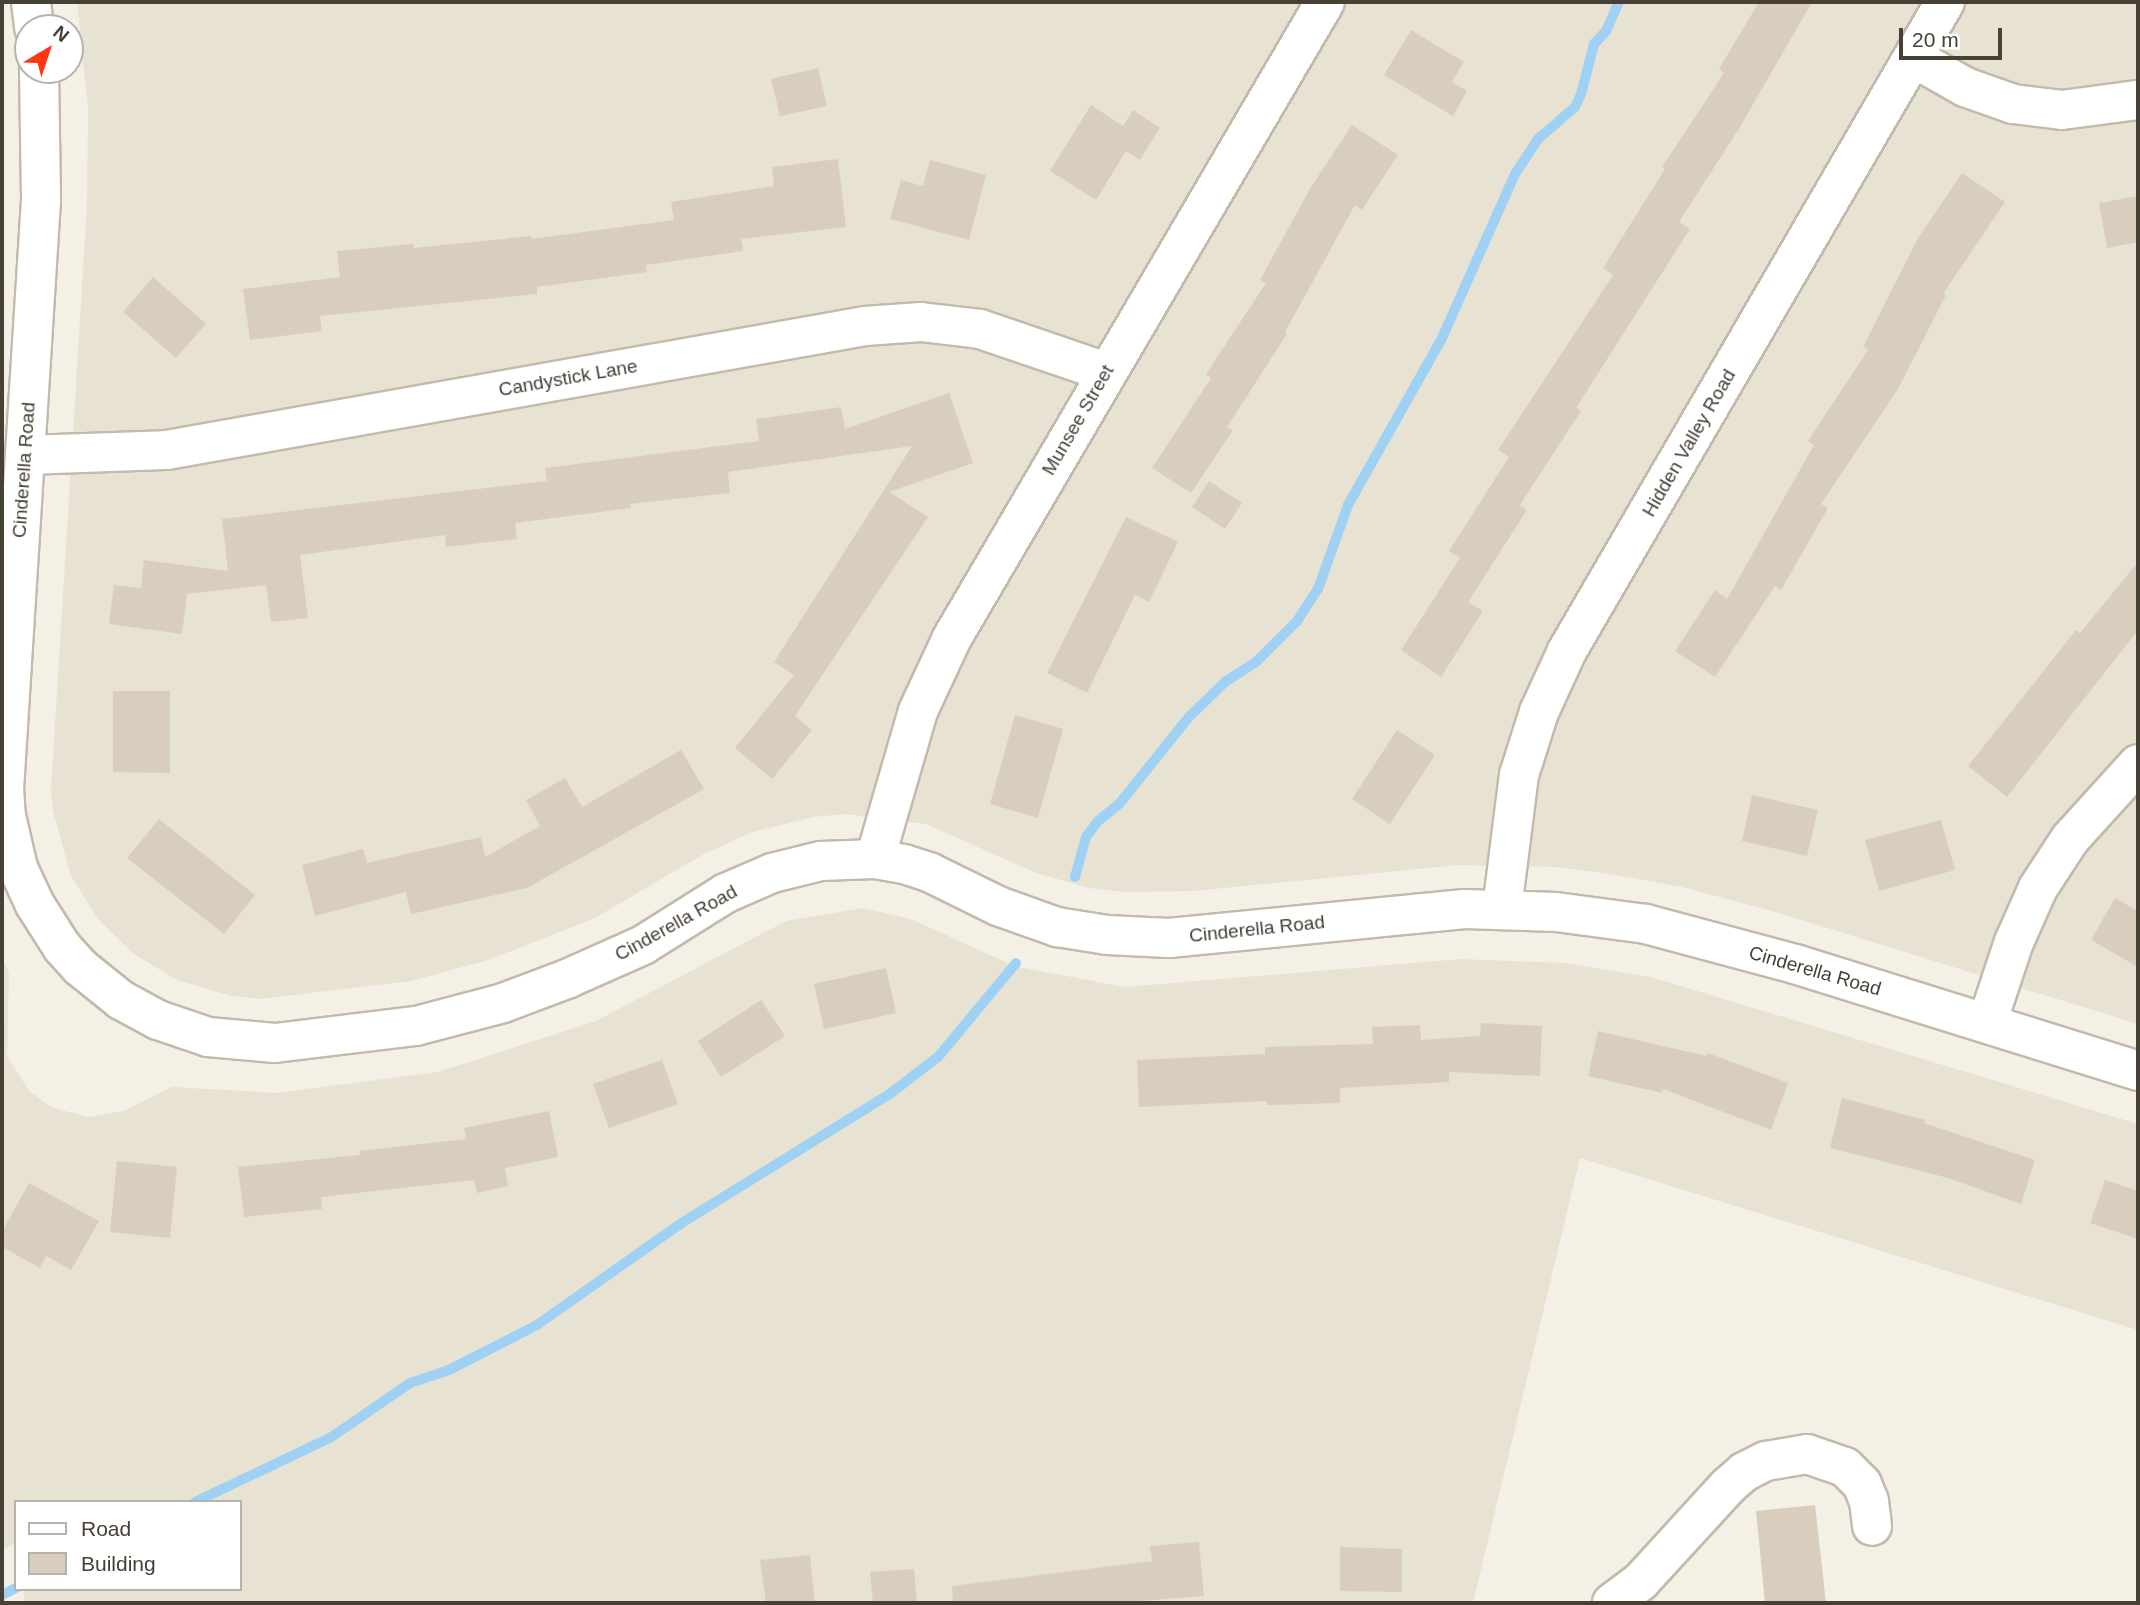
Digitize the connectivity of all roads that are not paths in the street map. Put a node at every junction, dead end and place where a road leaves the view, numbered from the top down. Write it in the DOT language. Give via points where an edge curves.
graph roads {
  1 [pos="1325,2"];
  2 [pos="1945,2"];
  3 [pos="1913,58"];
  4 [pos="39,84"];
  5 [pos="2138,100"];
  6 [pos="1106,372"];
  7 [pos="25,455"];
  8 [pos="2138,764"];
  9 [pos="875,859"];
  10 [pos="1502,909"];
  11 [pos="1987,1023"];
  12 [pos="2138,1071"];
  13 [pos="1872,1526"];
  14 [pos="1612,1603"];
  1 -- 6 [label="street, Munsee Street"];
  2 -- 3 [label="street, Hidden Valley Road"];
  3 -- 5 [label="street" via="1965,87 2013,104 2062,110"];
  3 -- 10 [label="street, Hidden Valley Road" via="1567,651 1539,712 1519,775"];
  4 -- 7 [label="street, Cinderella Road" via="40,200"];
  6 -- 7 [label="street, Candystick Lane" via="980,329 921,322 864,326 167,450"];
  6 -- 9 [label="street, Munsee Street" via="952,638 918,711"];
  7 -- 9 [label="street, Cinderella Road" via="4,789 18,868 34,903 71,957 121,1000 158,1020 208,1037 275,1043 416,1026 502,1003 569,978 643,945 726,893 772,873 821,861"];
  8 -- 11 [label="street" via="2070,839 2038,888"];
  9 -- 10 [label="street, Cinderella Road" via="931,873 998,906 1057,927 1107,935 1169,938 1402,913"];
  10 -- 11 [label="street, Cinderella Road" via="1646,924"];
  11 -- 12 [label="street, Cinderella Road"];
  13 -- 14 [label="street" via="1866,1493 1845,1467 1807,1454 1766,1461 1728,1486 1641,1581"];
}
